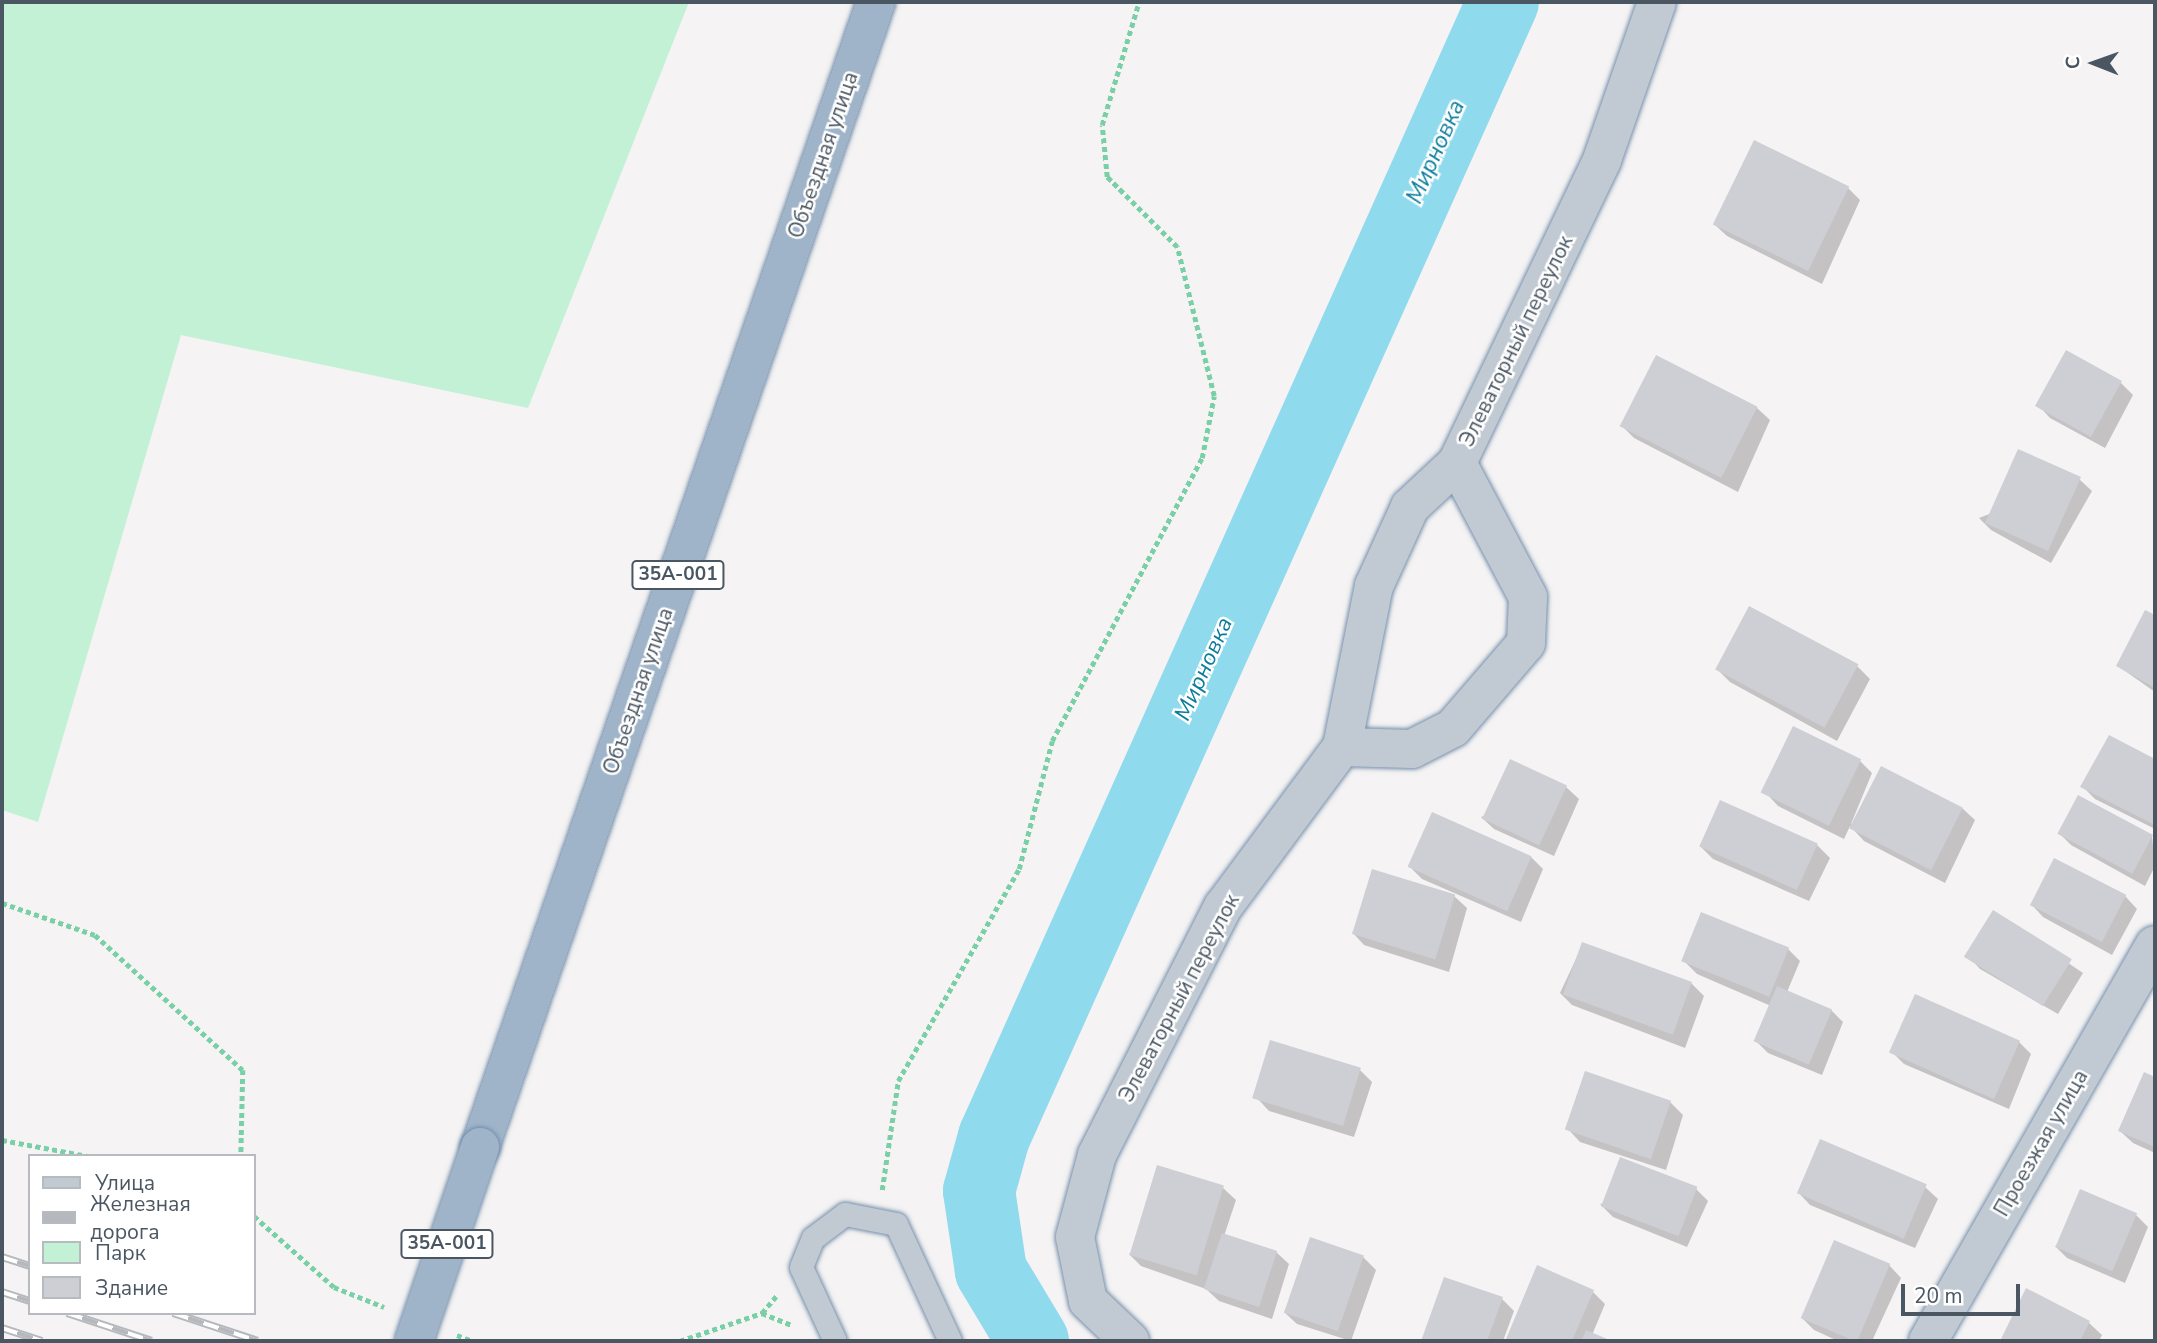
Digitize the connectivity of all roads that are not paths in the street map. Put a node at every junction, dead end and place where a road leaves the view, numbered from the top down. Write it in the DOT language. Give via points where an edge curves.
graph roads {
  1 [pos="876,2"];
  2 [pos="1657,2"];
  3 [pos="1457,463"];
  4 [pos="1342,747"];
  5 [pos="2155,945"];
  6 [pos="420,1328"];
  7 [pos="835,1341"];
  8 [pos="950,1341"];
  9 [pos="1130,1341"];
  10 [pos="1928,1341"];
  1 -- 6 [label="highway, Объездная улица / 35А-001, bridge"];
  2 -- 3 [label="street, Элеваторный переулок" via="1602,160"];
  3 -- 4 [label="street" via="1410,507 1374,586"];
  3 -- 4 [label="street, Элеваторный переулок" via="1528,597 1526,643 1453,728 1412,749"];
  4 -- 9 [label="street, Элеваторный переулок" via="1223,907 1097,1156 1075,1237 1088,1301"];
  5 -- 10 [label="street, Проезжая улица"];
  7 -- 8 [label="lane" via="801,1267 813,1238 845,1214 896,1224"];
}
